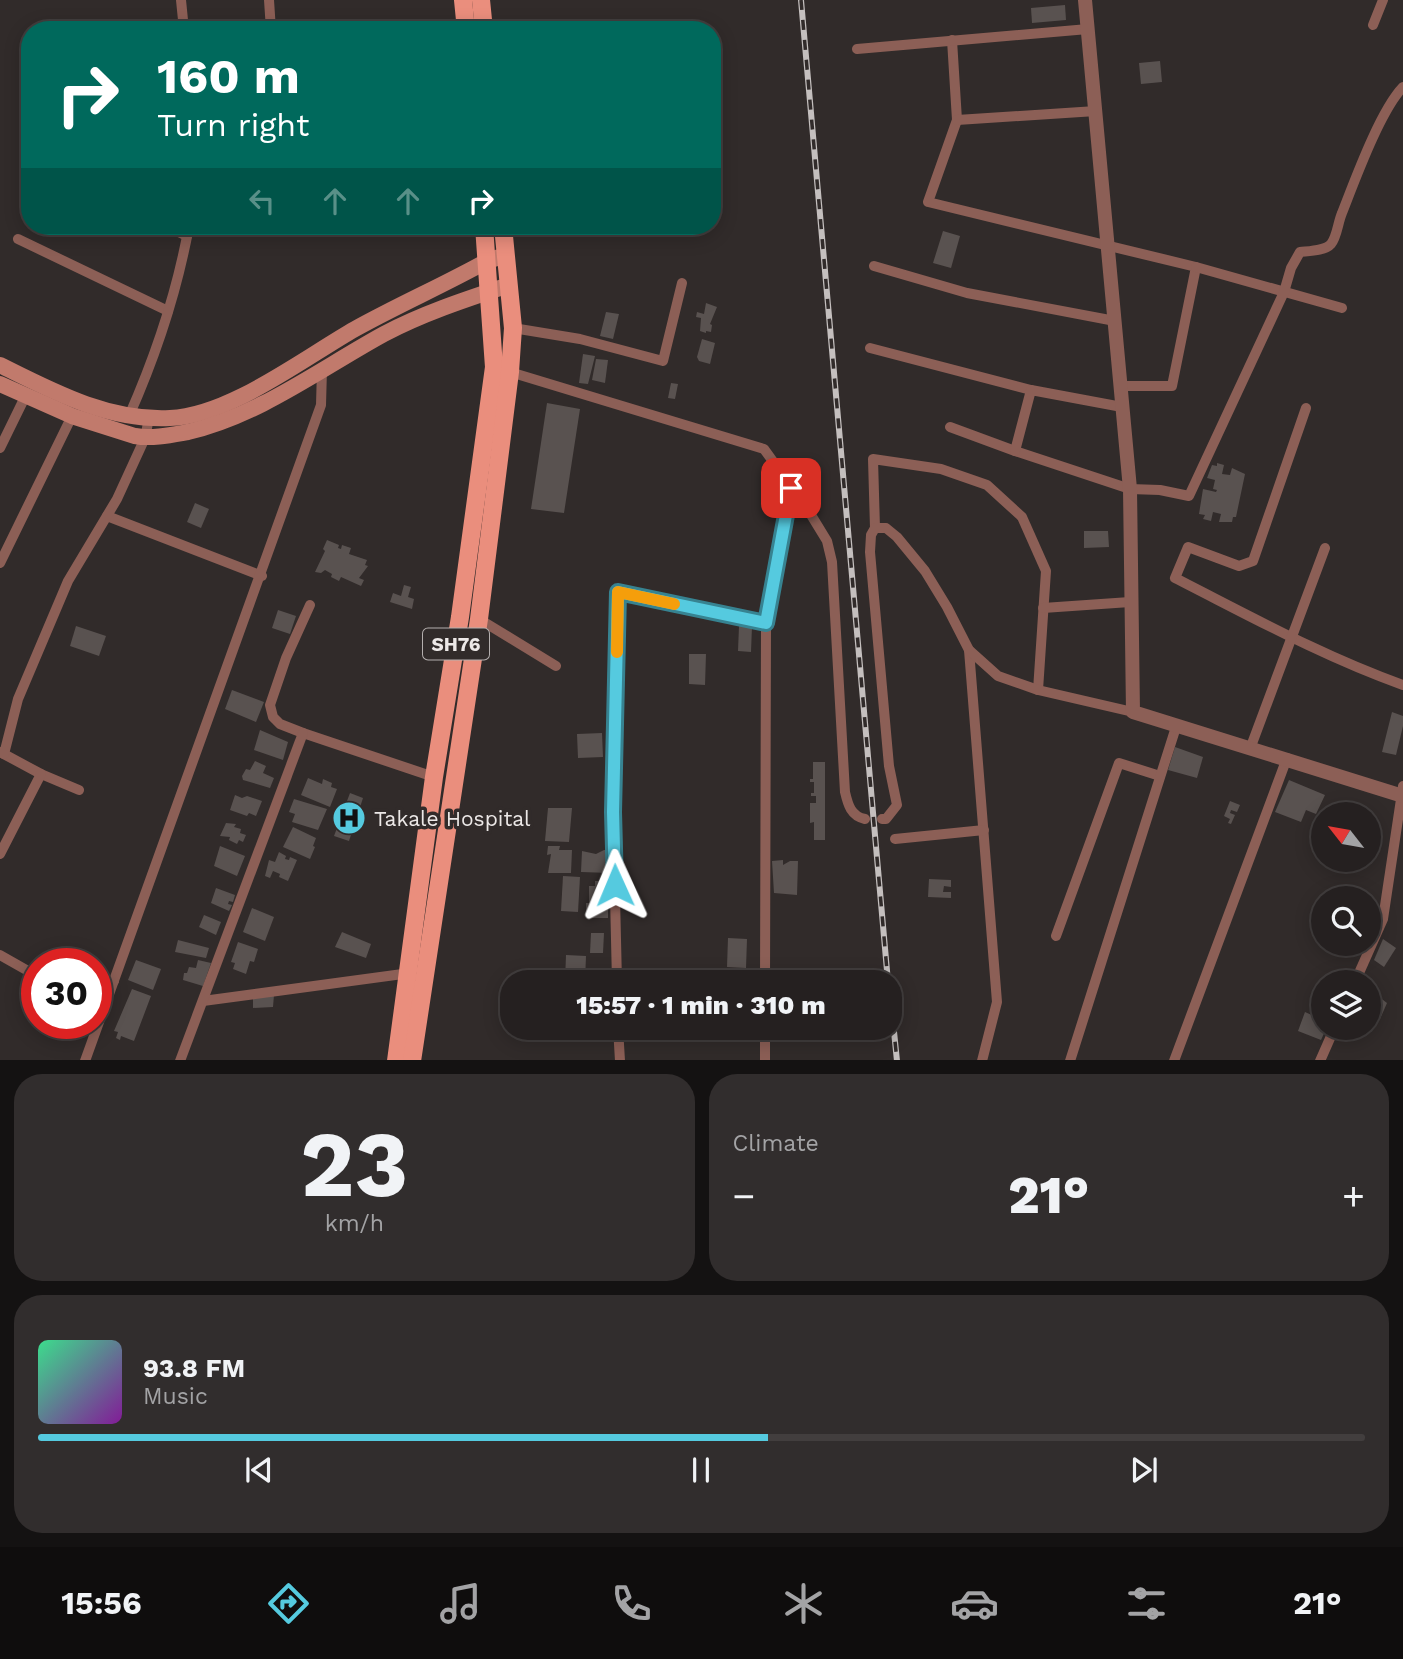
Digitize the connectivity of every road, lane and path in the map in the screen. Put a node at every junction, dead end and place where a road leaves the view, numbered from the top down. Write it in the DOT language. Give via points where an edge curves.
graph roads {
  1 [pos="181,0"];
  2 [pos="269,0"];
  3 [pos="463,0"];
  4 [pos="481,0"];
  5 [pos="1086,0"];
  6 [pos="1382,0"];
  7 [pos="183,21"];
  8 [pos="270,21"];
  9 [pos="465,21"];
  10 [pos="483,21"];
  11 [pos="1373,25"];
  12 [pos="1088,29"];
  13 [pos="952,40"];
  14 [pos="857,48"];
  15 [pos="1403,87"];
  16 [pos="1096,111"];
  17 [pos="957,120"];
  18 [pos="187,235"];
  19 [pos="485,235"];
  20 [pos="504,235"];
  21 [pos="18,239"];
  22 [pos="1108,244"];
  23 [pos="506,255"];
  24 [pos="487,261"];
  25 [pos="874,266"];
  26 [pos="1196,267"];
  27 [pos="682,283"];
  28 [pos="509,285"];
  29 [pos="489,292"];
  30 [pos="1284,292"];
  31 [pos="1342,308"];
  32 [pos="168,311"];
  33 [pos="1115,321"];
  34 [pos="513,328"];
  35 [pos="870,348"];
  36 [pos="0,365"];
  37 [pos="322,369"];
  38 [pos="510,372"];
  39 [pos="0,384"];
  40 [pos="1121,386"];
  41 [pos="1031,390"];
  42 [pos="25,397"];
  43 [pos="1122,407"];
  44 [pos="1306,408"];
  45 [pos="72,416"];
  46 [pos="129,416"];
  47 [pos="149,418"];
  48 [pos="950,427"];
  49 [pos="145,438"];
  50 [pos="0,448"];
  51 [pos="1015,451"];
  52 [pos="791,488"];
  53 [pos="1130,489"];
  54 [pos="107,516"];
  55 [pos="875,528"];
  56 [pos="1325,548"];
  57 [pos="0,563"];
  58 [pos="262,576"];
  59 [pos="1130,602"];
  60 [pos="310,605"];
  61 [pos="1043,608"];
  62 [pos="479,619"];
  63 [pos="766,623"];
  64 [pos="1291,637"];
  65 [pos="969,650"];
  66 [pos="556,666"];
  67 [pos="1403,685"];
  68 [pos="1038,690"];
  69 [pos="1133,712"];
  70 [pos="1176,727"];
  71 [pos="303,733"];
  72 [pos="1250,749"];
  73 [pos="2,753"];
  74 [pos="1287,758"];
  75 [pos="41,774"];
  76 [pos="1160,776"];
  77 [pos="434,777"];
  78 [pos="79,790"];
  79 [pos="1402,792"];
  80 [pos="865,819"];
  81 [pos="882,819"];
  82 [pos="984,830"];
  83 [pos="895,839"];
  84 [pos="0,854"];
  85 [pos="1056,936"];
  86 [pos="0,955"];
  87 [pos="21,967"];
  88 [pos="617,970"];
  89 [pos="765,970"];
  90 [pos="1360,970"];
  91 [pos="410,973"];
  92 [pos="114,981"];
  93 [pos="203,1002"];
  94 [pos="619,1040"];
  95 [pos="765,1040"];
  96 [pos="1329,1040"];
  97 [pos="85,1060"];
  98 [pos="180,1060"];
  99 [pos="396,1060"];
  100 [pos="412,1060"];
  101 [pos="620,1060"];
  102 [pos="765,1060"];
  103 [pos="982,1060"];
  104 [pos="1070,1060"];
  105 [pos="1174,1060"];
  106 [pos="1320,1060"];
  1 -- 7 [label="street"];
  2 -- 8 [label="street"];
  3 -- 9 [label="main road"];
  4 -- 10 [label="main road"];
  5 -- 12 [label="street"];
  6 -- 11 [label="street"];
  12 -- 13 [label="street"];
  12 -- 16 [label="street"];
  13 -- 14 [label="street"];
  13 -- 17 [label="street"];
  15 -- 30 [label="street" via="1370,145 1332,243 1300,252"];
  16 -- 17 [label="street"];
  16 -- 22 [label="street"];
  17 -- 22 [label="street" via="928,202"];
  18 -- 32 [label="street"];
  19 -- 24 [label="main road, SH76"];
  20 -- 23 [label="main road, SH76"];
  21 -- 32 [label="street"];
  22 -- 26 [label="street"];
  22 -- 33 [label="street"];
  23 -- 24 [label="main road"];
  23 -- 28 [label="main road, SH76"];
  24 -- 29 [label="main road, SH76"];
  24 -- 47 [label="main road" via="358,327 222,406 173,418"];
  25 -- 33 [label="street" via="967,293"];
  26 -- 30 [label="street"];
  26 -- 40 [label="street" via="1172,386"];
  27 -- 34 [label="street" via="663,361 580,339"];
  28 -- 29 [label="main road"];
  28 -- 34 [label="main road, SH76"];
  29 -- 37 [label="main road" via="429,313"];
  29 -- 77 [label="main road, SH76" via="494,368 488,423"];
  30 -- 31 [label="street"];
  30 -- 53 [label="street" via="1189,496"];
  32 -- 46 [label="street"];
  33 -- 40 [label="street"];
  34 -- 38 [label="main road, SH76"];
  35 -- 41 [label="street"];
  36 -- 46 [label="main road" via="82,403"];
  37 -- 49 [label="main road" via="235,418"];
  37 -- 58 [label="street" via="321,405"];
  38 -- 52 [label="street" via="764,449"];
  38 -- 62 [label="main road, SH76"];
  39 -- 42 [label="main road"];
  40 -- 43 [label="street"];
  41 -- 43 [label="street"];
  41 -- 51 [label="street"];
  42 -- 45 [label="main road"];
  42 -- 50 [label="street"];
  43 -- 53 [label="street"];
  44 -- 64 [label="street" via="1253,561 1239,566 1188,547 1175,578"];
  45 -- 49 [label="main road"];
  45 -- 57 [label="street"];
  46 -- 47 [label="main road"];
  47 -- 49 [label="street"];
  48 -- 51 [label="street"];
  49 -- 54 [label="street"];
  51 -- 53 [label="street"];
  52 -- 63 [label="street"];
  52 -- 80 [label="street" via="827,541 832,562 845,792 855,815"];
  53 -- 59 [label="street"];
  54 -- 58 [label="street"];
  54 -- 73 [label="street" via="68,580 18,699"];
  55 -- 61 [label="street" via="873,459 942,469 987,485 1022,517 1046,571"];
  55 -- 65 [label="street" via="886,528 897,537 925,571"];
  55 -- 81 [label="street" via="872,566 889,766 897,805"];
  56 -- 64 [label="street"];
  58 -- 92 [label="street"];
  59 -- 61 [label="street"];
  59 -- 69 [label="street"];
  60 -- 71 [label="street" via="271,705 280,724"];
  61 -- 68 [label="street"];
  62 -- 66 [label="street"];
  62 -- 100 [label="main road, SH76"];
  63 -- 88 [label="street" via="618,592 613,812"];
  63 -- 89 [label="street"];
  64 -- 67 [label="street"];
  64 -- 72 [label="street"];
  65 -- 68 [label="street" via="998,676"];
  65 -- 82 [label="street"];
  68 -- 69 [label="street"];
  69 -- 70 [label="street"];
  70 -- 72 [label="street"];
  70 -- 76 [label="street"];
  71 -- 77 [label="street"];
  71 -- 93 [label="street"];
  72 -- 74 [label="street"];
  73 -- 75 [label="street"];
  74 -- 79 [label="street"];
  74 -- 105 [label="street"];
  75 -- 78 [label="street"];
  75 -- 84 [label="street"];
  76 -- 85 [label="street" via="1119,763"];
  76 -- 104 [label="street"];
  77 -- 91 [label="main road, SH76"];
  79 -- 90 [label="street" via="1383,919"];
  82 -- 83 [label="street"];
  82 -- 103 [label="street" via="997,1002"];
  86 -- 87 [label="street"];
  91 -- 93 [label="street"];
  91 -- 99 [label="main road, SH76"];
  92 -- 97 [label="street"];
  93 -- 98 [label="street"];
  94 -- 101 [label="street"];
  95 -- 102 [label="street"];
  96 -- 106 [label="street"];
}
